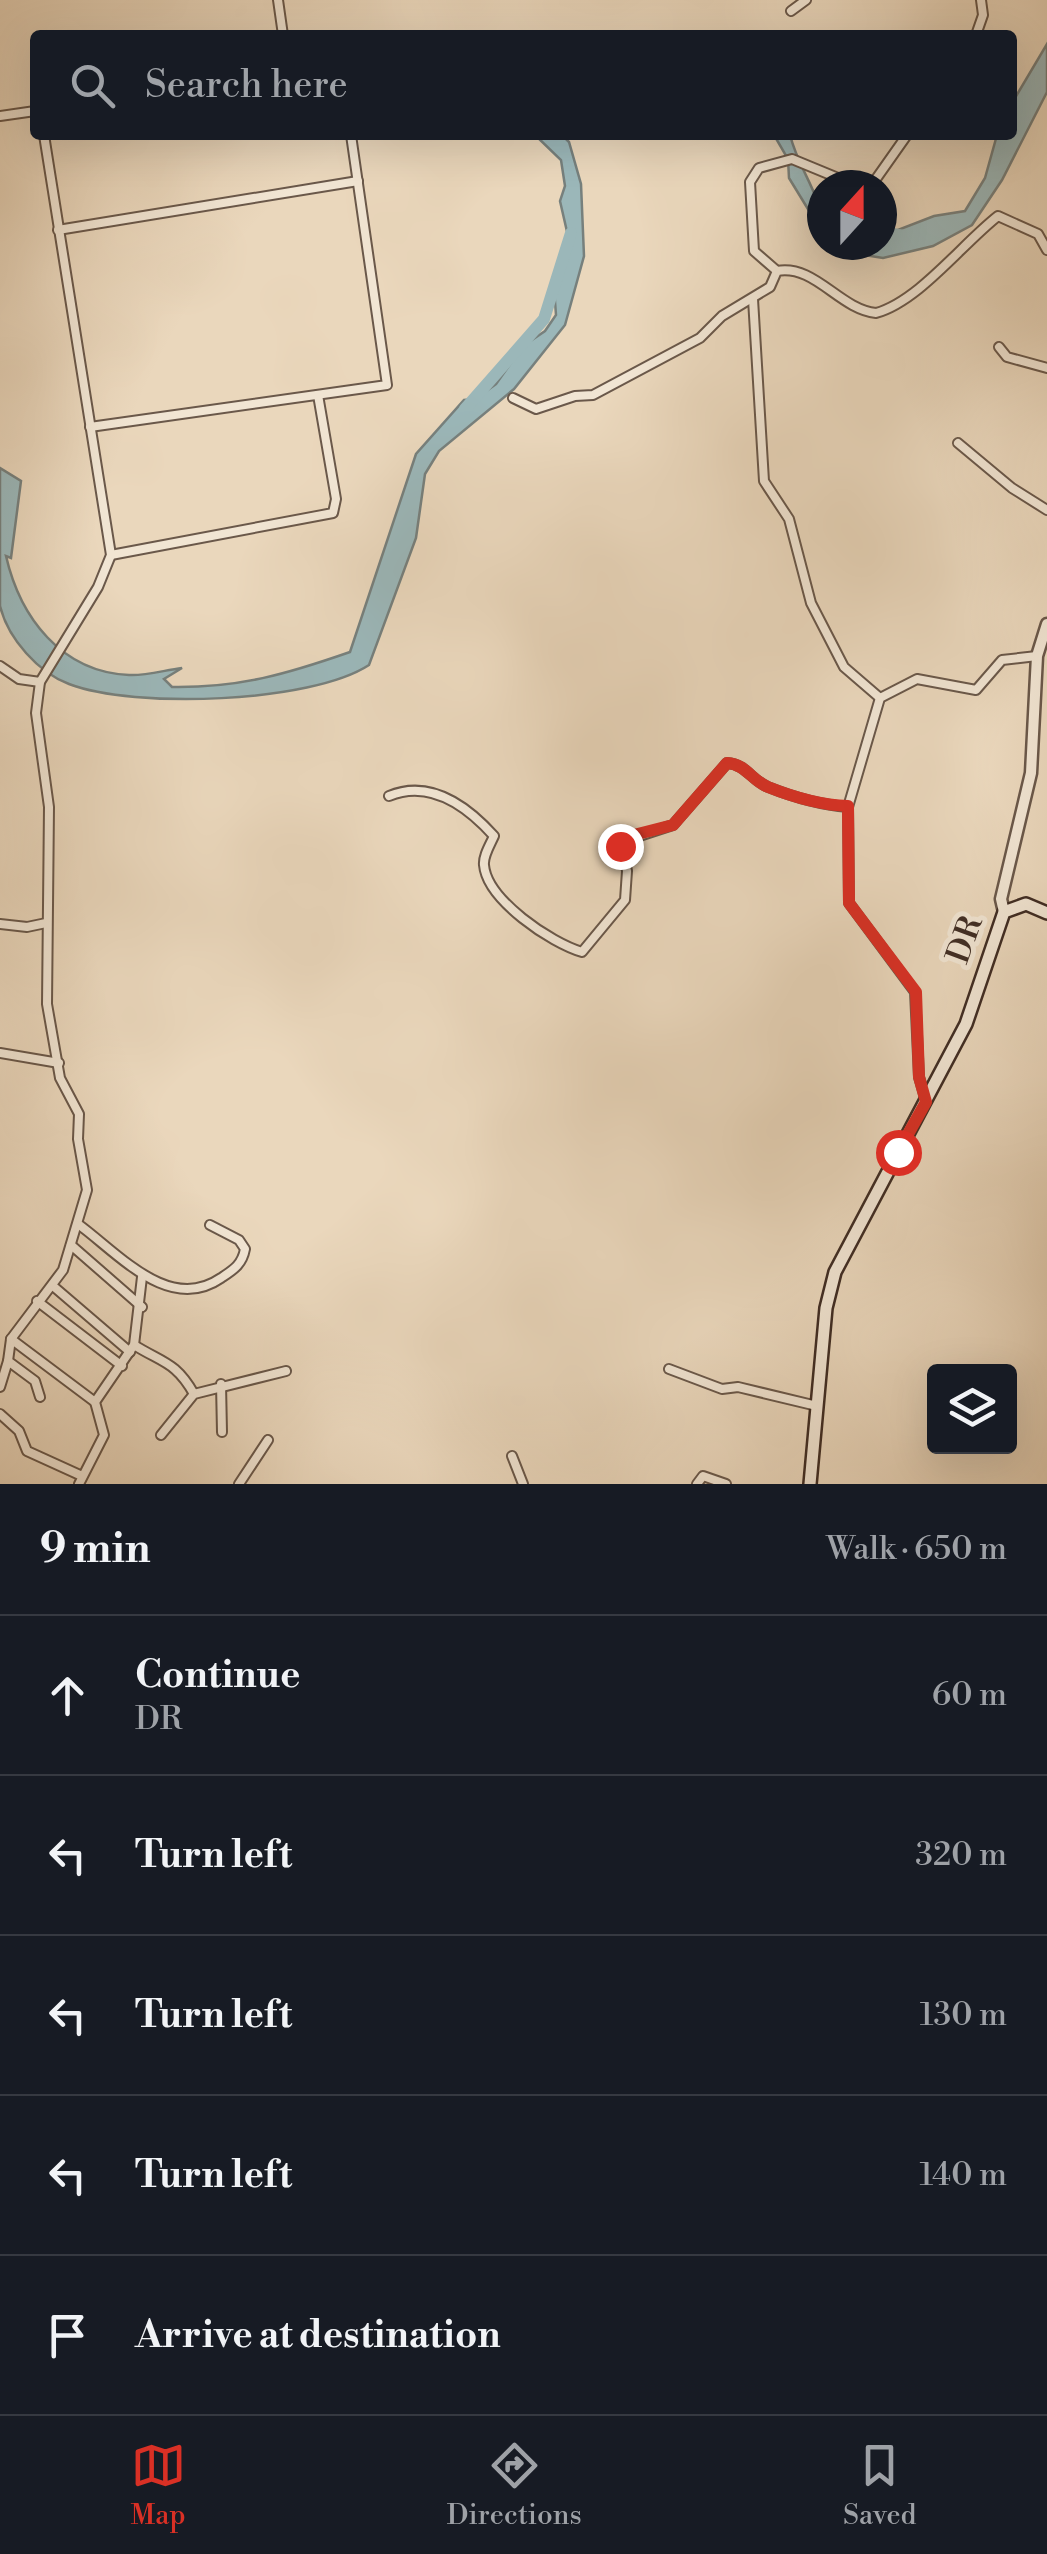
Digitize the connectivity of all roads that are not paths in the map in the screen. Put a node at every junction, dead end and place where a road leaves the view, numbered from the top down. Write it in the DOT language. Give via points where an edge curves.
graph roads {
  1 [pos="278,0"];
  2 [pos="806,0"];
  3 [pos="981,0"];
  4 [pos="791,11"];
  5 [pos="282,30"];
  6 [pos="978,30"];
  7 [pos="30,112"];
  8 [pos="0,116"];
  9 [pos="45,140"];
  10 [pos="352,140"];
  11 [pos="903,140"];
  12 [pos="817,170"];
  13 [pos="882,170"];
  14 [pos="358,182"];
  15 [pos="58,230"];
  16 [pos="1047,250"];
  17 [pos="777,271"];
  18 [pos="754,299"];
  19 [pos="999,347"];
  20 [pos="1047,368"];
  21 [pos="318,395"];
  22 [pos="513,398"];
  23 [pos="90,427"];
  24 [pos="958,443"];
  25 [pos="1047,510"];
  26 [pos="112,555"];
  27 [pos="1047,624"];
  28 [pos="1037,656"];
  29 [pos="0,666"];
  30 [pos="43,679"];
  31 [pos="880,698"];
  32 [pos="389,796"];
  33 [pos="848,806"];
  34 [pos="1004,912"];
  35 [pos="1047,913"];
  36 [pos="46,923"];
  37 [pos="0,924"];
  38 [pos="0,1053"];
  39 [pos="59,1063"];
  40 [pos="926,1102"];
  41 [pos="78,1224"];
  42 [pos="210,1225"];
  43 [pos="72,1244"];
  44 [pos="142,1277"];
  45 [pos="53,1286"];
  46 [pos="38,1300"];
  47 [pos="142,1306"];
  48 [pos="10,1339"];
  49 [pos="132,1349"];
  50 [pos="8,1361"];
  51 [pos="122,1366"];
  52 [pos="668,1368"];
  53 [pos="286,1372"];
  54 [pos="222,1384"];
  55 [pos="0,1387"];
  56 [pos="194,1394"];
  57 [pos="40,1397"];
  58 [pos="95,1402"];
  59 [pos="817,1406"];
  60 [pos="0,1414"];
  61 [pos="222,1432"];
  62 [pos="161,1435"];
  63 [pos="268,1440"];
  64 [pos="512,1456"];
  65 [pos="80,1480"];
  66 [pos="238,1484"];
  67 [pos="524,1484"];
  68 [pos="697,1484"];
  69 [pos="726,1484"];
  70 [pos="810,1484"];
  1 -- 5 [label="street"];
  2 -- 4 [label="street"];
  3 -- 6 [label="street"];
  7 -- 8 [label="street"];
  9 -- 15 [label="street"];
  10 -- 14 [label="street"];
  11 -- 13 [label="street"];
  12 -- 17 [label="street" via="792,160 759,168 750,182 754,251"];
  14 -- 15 [label="street"];
  14 -- 21 [label="street" via="386,385"];
  15 -- 23 [label="street"];
  16 -- 17 [label="street" via="1038,234 998,216 906,300 876,313 848,305 801,272"];
  17 -- 18 [label="street"];
  18 -- 22 [label="street" via="700,338 593,395 536,409"];
  18 -- 31 [label="street" via="764,481 789,518 811,603 844,668"];
  19 -- 20 [label="street" via="1007,357"];
  21 -- 23 [label="street"];
  21 -- 26 [label="street" via="333,512"];
  23 -- 26 [label="street"];
  24 -- 25 [label="street"];
  26 -- 30 [label="street"];
  27 -- 28 [label="street, DR"];
  28 -- 31 [label="street" via="1002,660 976,690 917,680"];
  28 -- 34 [label="street, DR" via="1031,774 1001,899"];
  29 -- 30 [label="street" via="19,679"];
  30 -- 36 [label="street" via="36,713 48,807"];
  31 -- 33 [label="street"];
  32 -- 33 [label="street" via="426,790 471,811 494,836 483,861 487,876 524,921 582,952 625,900 622,842 673,825 727,763 739,764 766,787"];
  33 -- 40 [label="street" via="849,903 916,992"];
  34 -- 35 [label="main road" via="1026,904"];
  34 -- 40 [label="main road, DR" via="966,1024"];
  36 -- 37 [label="street"];
  36 -- 39 [label="street" via="47,1004"];
  38 -- 39 [label="street"];
  39 -- 41 [label="street" via="79,1114 87,1190"];
  40 -- 59 [label="main road, DR" via="835,1272"];
  41 -- 43 [label="street"];
  41 -- 44 [label="street"];
  42 -- 44 [label="street" via="245,1250 232,1271 195,1291"];
  43 -- 45 [label="street"];
  43 -- 47 [label="street"];
  44 -- 47 [label="street"];
  45 -- 46 [label="street"];
  45 -- 49 [label="street"];
  46 -- 48 [label="street"];
  46 -- 51 [label="street"];
  47 -- 49 [label="street"];
  48 -- 50 [label="street"];
  48 -- 58 [label="street"];
  49 -- 51 [label="street"];
  49 -- 56 [label="street" via="166,1360"];
  50 -- 55 [label="street"];
  50 -- 57 [label="street" via="35,1382"];
  51 -- 58 [label="street"];
  52 -- 59 [label="street" via="722,1389"];
  53 -- 54 [label="street"];
  54 -- 56 [label="street"];
  54 -- 61 [label="street"];
  56 -- 62 [label="street"];
  58 -- 65 [label="street" via="104,1436"];
  59 -- 70 [label="main road, DR"];
  60 -- 65 [label="street" via="19,1431 27,1451"];
  63 -- 66 [label="street"];
  64 -- 67 [label="street"];
  68 -- 69 [label="street" via="703,1476"];
}
